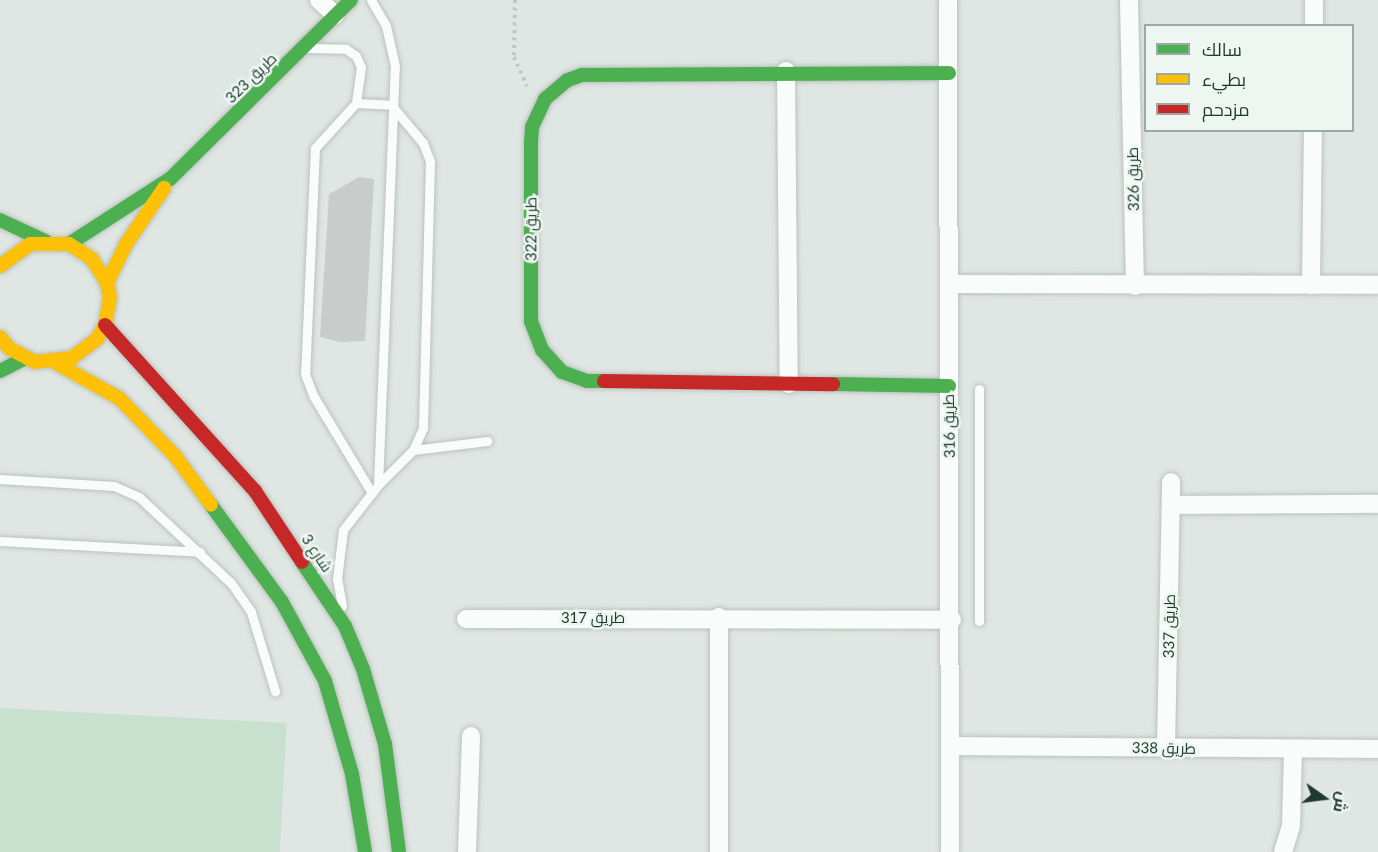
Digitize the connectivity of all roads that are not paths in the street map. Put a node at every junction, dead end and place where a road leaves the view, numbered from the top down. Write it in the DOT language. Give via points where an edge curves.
graph roads {
  1 [pos="319,0"];
  2 [pos="351,0"];
  3 [pos="371,0"];
  4 [pos="948,0"];
  5 [pos="1129,0"];
  6 [pos="1314,0"];
  7 [pos="335,15"];
  8 [pos="1314,24"];
  9 [pos="305,48"];
  10 [pos="786,71"];
  11 [pos="948,73"];
  12 [pos="356,103"];
  13 [pos="391,105"];
  14 [pos="1313,132"];
  15 [pos="171,178"];
  16 [pos="0,220"];
  17 [pos="45,241"];
  18 [pos="69,244"];
  19 [pos="0,266"];
  20 [pos="107,283"];
  21 [pos="949,284"];
  22 [pos="1311,285"];
  23 [pos="1378,285"];
  24 [pos="1135,286"];
  25 [pos="105,325"];
  26 [pos="0,337"];
  27 [pos="25,358"];
  28 [pos="56,363"];
  29 [pos="0,371"];
  30 [pos="789,384"];
  31 [pos="949,386"];
  32 [pos="979,389"];
  33 [pos="487,441"];
  34 [pos="413,450"];
  35 [pos="0,479"];
  36 [pos="1172,482"];
  37 [pos="375,489"];
  38 [pos="1378,504"];
  39 [pos="1171,505"];
  40 [pos="0,541"];
  41 [pos="200,552"];
  42 [pos="719,617"];
  43 [pos="466,619"];
  44 [pos="952,620"];
  45 [pos="980,621"];
  46 [pos="345,626"];
  47 [pos="275,691"];
  48 [pos="471,736"];
  49 [pos="950,746"];
  50 [pos="1166,748"];
  51 [pos="1378,749"];
  52 [pos="1293,750"];
  53 [pos="400,851"];
  54 [pos="365,852"];
  55 [pos="467,852"];
  56 [pos="719,852"];
  57 [pos="950,852"];
  58 [pos="1283,852"];
  1 -- 7 [label="street"];
  2 -- 7 [label="street, طريق 323"];
  3 -- 13 [label="lane" via="386,26 395,66"];
  4 -- 11 [label="street, طريق 316"];
  5 -- 24 [label="street, طريق 326"];
  6 -- 8 [label="street"];
  7 -- 9 [label="street, طريق 323"];
  9 -- 12 [label="lane" via="346,49 356,56 361,67"];
  9 -- 15 [label="street, طريق 323"];
  10 -- 11 [label="street, طريق 322"];
  10 -- 30 [label="street"];
  10 -- 30 [label="street, طريق 322" via="597,72 568,80 545,99 532,126 531,322 543,350 562,372 587,381"];
  11 -- 21 [label="street, طريق 316"];
  12 -- 13 [label="lane"];
  12 -- 37 [label="lane" via="315,148 305,374 314,397"];
  13 -- 34 [label="lane" via="423,142 430,161 423,428"];
  13 -- 37 [label="lane"];
  14 -- 22 [label="street"];
  15 -- 18 [label="street, طريق 323"];
  15 -- 20 [label="street, طريق 323" via="126,244"];
  16 -- 17 [label="street"];
  17 -- 18 [label="street"];
  17 -- 19 [label="street" via="17,250"];
  18 -- 20 [label="street" via="92,259"];
  20 -- 25 [label="street" via="109,311"];
  21 -- 24 [label="street"];
  21 -- 31 [label="street, طريق 316"];
  22 -- 23 [label="street"];
  22 -- 24 [label="street"];
  25 -- 28 [label="street" via="86,350"];
  25 -- 46 [label="street, شارع 3" via="255,491"];
  26 -- 27 [label="street"];
  27 -- 28 [label="street"];
  27 -- 29 [label="street"];
  28 -- 54 [label="street" via="119,398 176,457 282,602 325,681 352,774"];
  30 -- 31 [label="street, طريق 322"];
  31 -- 44 [label="street, طريق 316"];
  32 -- 45 [label="lane"];
  33 -- 34 [label="lane"];
  34 -- 37 [label="lane"];
  35 -- 41 [label="lane" via="126,489 168,520"];
  36 -- 39 [label="street, طريق 337"];
  37 -- 46 [label="lane" via="343,530 337,579"];
  38 -- 39 [label="street"];
  39 -- 50 [label="street, طريق 337"];
  40 -- 41 [label="lane"];
  41 -- 47 [label="lane" via="231,583 251,612"];
  42 -- 43 [label="street, طريق 317"];
  42 -- 44 [label="street, طريق 317"];
  42 -- 56 [label="street"];
  44 -- 49 [label="street, طريق 316"];
  46 -- 53 [label="street, شارع 3" via="363,669 385,744"];
  48 -- 55 [label="street"];
  49 -- 50 [label="street, طريق 338"];
  49 -- 57 [label="street, طريق 316"];
  50 -- 52 [label="street, طريق 338"];
  51 -- 52 [label="street, طريق 338"];
  52 -- 58 [label="street" via="1291,826"];
}
